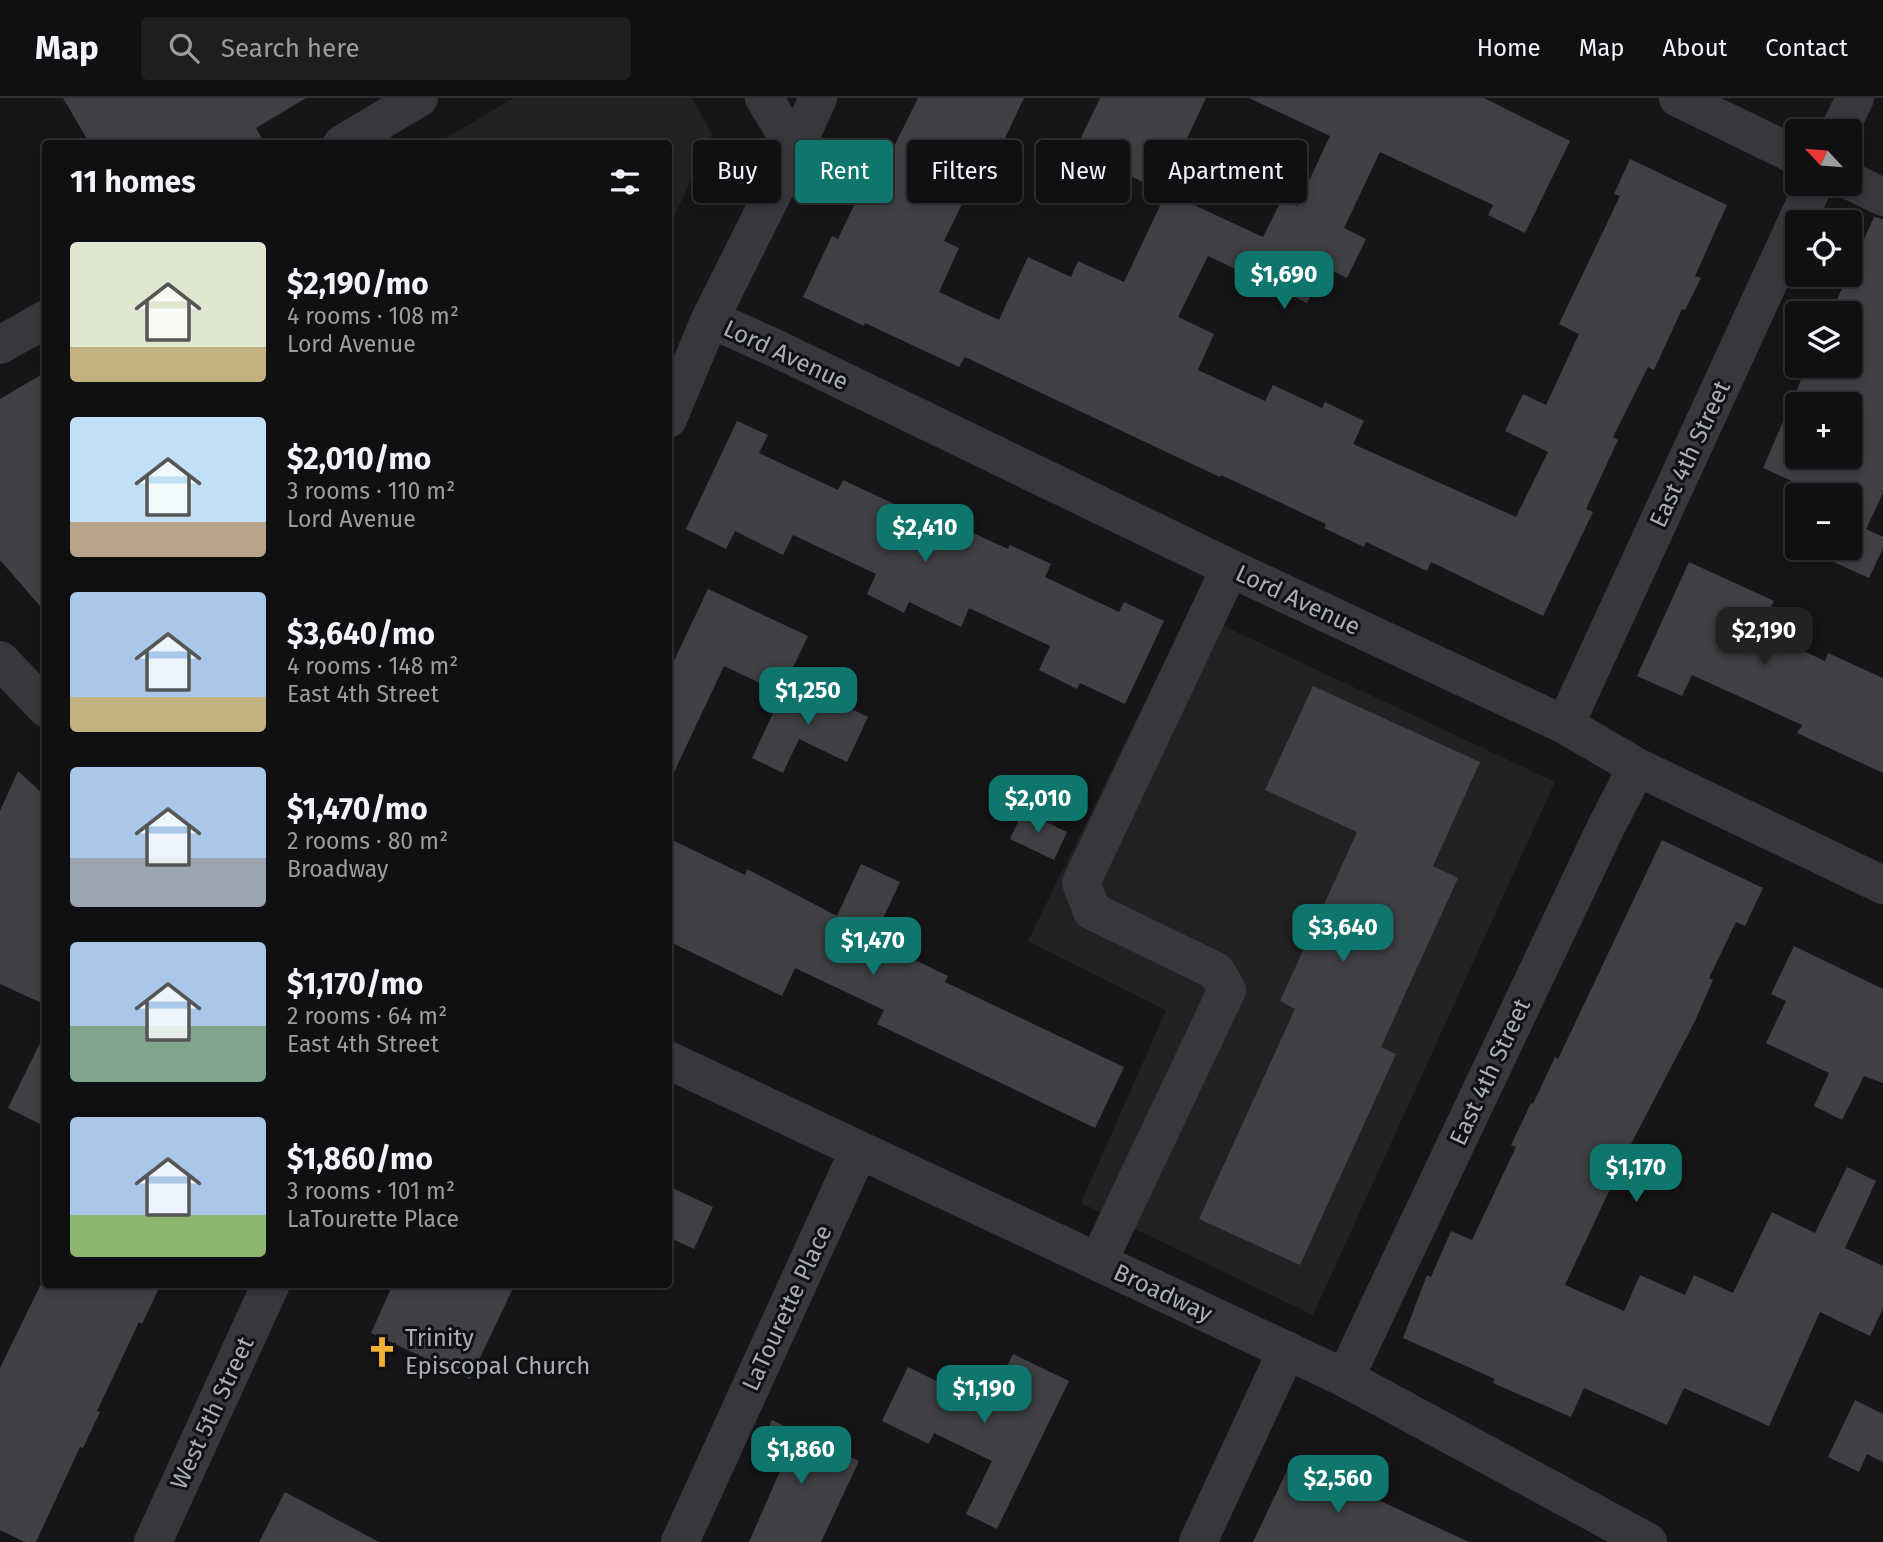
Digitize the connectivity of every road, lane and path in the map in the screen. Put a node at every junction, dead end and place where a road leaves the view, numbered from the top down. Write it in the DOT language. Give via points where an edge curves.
graph roads {
  1 [pos="419,98"];
  2 [pos="764,98"];
  3 [pos="818,98"];
  4 [pos="1678,98"];
  5 [pos="1854,98"];
  6 [pos="1844,119"];
  7 [pos="349,140"];
  8 [pos="799,140"];
  9 [pos="795,149"];
  10 [pos="1785,150"];
  11 [pos="1862,187"];
  12 [pos="1808,196"];
  13 [pos="1883,197"];
  14 [pos="710,319"];
  15 [pos="42,321"];
  16 [pos="0,345"];
  17 [pos="672,409"];
  18 [pos="1230,568"];
  19 [pos="0,660"];
  20 [pos="42,704"];
  21 [pos="1565,724"];
  22 [pos="1637,767"];
  23 [pos="1883,885"];
  24 [pos="672,1062"];
  25 [pos="859,1150"];
  26 [pos="1098,1262"];
  27 [pos="269,1288"];
  28 [pos="1287,1350"];
  29 [pos="1345,1378"];
  30 [pos="153,1542"];
  31 [pos="680,1542"];
  32 [pos="1198,1542"];
  33 [pos="1648,1542"];
  1 -- 7 [label="street"];
  2 -- 9 [label="street"];
  3 -- 8 [label="street"];
  4 -- 10 [label="street"];
  5 -- 6 [label="street"];
  9 -- 14 [label="street"];
  11 -- 13 [label="street"];
  12 -- 21 [label="street, East 4th Street"];
  14 -- 17 [label="street"];
  14 -- 18 [label="street, Lord Avenue"];
  15 -- 16 [label="street"];
  18 -- 21 [label="street, Lord Avenue"];
  18 -- 26 [label="street" via="1081,883 1092,911 1216,971 1227,990"];
  19 -- 20 [label="street"];
  21 -- 22 [label="street, Lord Avenue"];
  22 -- 23 [label="street, Lord Avenue"];
  22 -- 29 [label="street, East 4th Street"];
  24 -- 25 [label="street, Broadway"];
  25 -- 26 [label="street, Broadway"];
  25 -- 31 [label="street, LaTourette Place"];
  26 -- 28 [label="street, Broadway"];
  27 -- 30 [label="street, West 5th Street"];
  28 -- 29 [label="street, Broadway"];
  28 -- 32 [label="street"];
  29 -- 33 [label="street, Broadway"];
}
